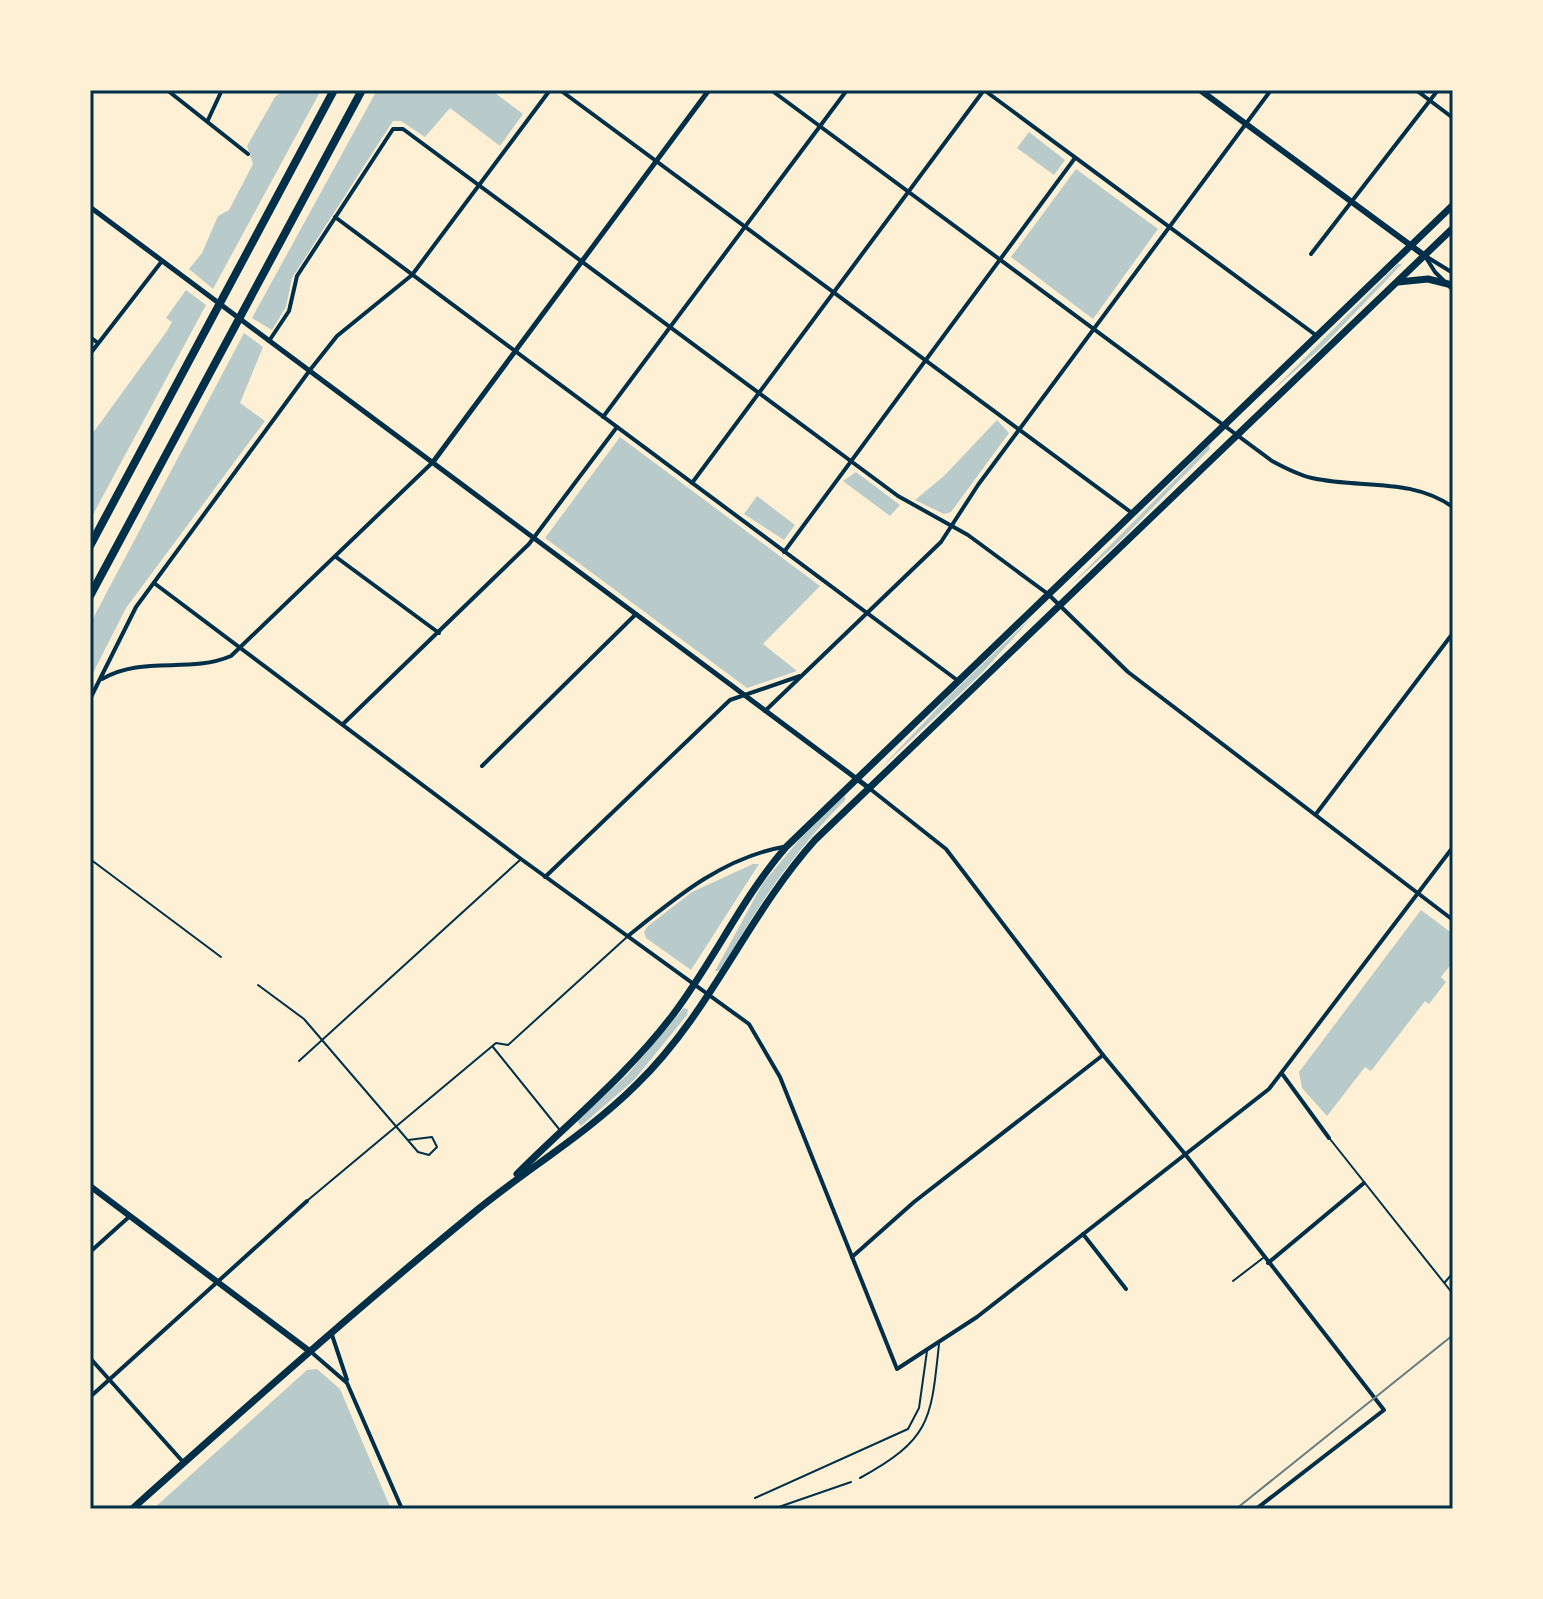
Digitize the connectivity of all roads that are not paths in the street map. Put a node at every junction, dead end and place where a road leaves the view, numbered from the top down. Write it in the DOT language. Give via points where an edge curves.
graph roads {
  1 [pos="167,90"];
  2 [pos="222,90"];
  3 [pos="334,90"];
  4 [pos="362,90"];
  5 [pos="550,90"];
  6 [pos="560,90"];
  7 [pos="709,90"];
  8 [pos="771,90"];
  9 [pos="847,90"];
  10 [pos="984,90"];
  11 [pos="1200,90"];
  12 [pos="1271,90"];
  13 [pos="1416,90"];
  14 [pos="1438,90"];
  15 [pos="1430,101"];
  16 [pos="1453,118"];
  17 [pos="208,120"];
  18 [pos="1246,124"];
  19 [pos="820,126"];
  20 [pos="248,154"];
  21 [pos="1075,158"];
  22 [pos="656,161"];
  23 [pos="479,185"];
  24 [pos="908,191"];
  25 [pos="1351,201"];
  26 [pos="1453,205"];
  27 [pos="90,207"];
  28 [pos="335,217"];
  29 [pos="745,228"];
  30 [pos="1170,228"];
  31 [pos="1453,228"];
  32 [pos="1411,246"];
  33 [pos="1311,254"];
  34 [pos="1425,256"];
  35 [pos="1000,259"];
  36 [pos="162,261"];
  37 [pos="582,262"];
  38 [pos="1453,273"];
  39 [pos="412,275"];
  40 [pos="1396,283"];
  41 [pos="1451,287"];
  42 [pos="833,293"];
  43 [pos="671,328"];
  44 [pos="1095,329"];
  45 [pos="1317,336"];
  46 [pos="90,337"];
  47 [pos="269,341"];
  48 [pos="98,343"];
  49 [pos="516,351"];
  50 [pos="90,354"];
  51 [pos="923,360"];
  52 [pos="310,370"];
  53 [pos="759,393"];
  54 [pos="603,417"];
  55 [pos="1224,424"];
  56 [pos="617,427"];
  57 [pos="1020,430"];
  58 [pos="1237,434"];
  59 [pos="850,461"];
  60 [pos="433,462"];
  61 [pos="692,483"];
  62 [pos="1453,507"];
  63 [pos="1132,513"];
  64 [pos="951,526"];
  65 [pos="534,538"];
  66 [pos="90,546"];
  67 [pos="784,552"];
  68 [pos="336,557"];
  69 [pos="154,583"];
  70 [pos="1048,594"];
  71 [pos="90,596"];
  72 [pos="1060,605"];
  73 [pos="867,613"];
  74 [pos="636,614"];
  75 [pos="439,633"];
  76 [pos="1453,633"];
  77 [pos="240,649"];
  78 [pos="803,675"];
  79 [pos="957,680"];
  80 [pos="100,681"];
  81 [pos="743,694"];
  82 [pos="90,699"];
  83 [pos="765,711"];
  84 [pos="342,725"];
  85 [pos="482,766"];
  86 [pos="855,778"];
  87 [pos="869,788"];
  88 [pos="1316,814"];
  89 [pos="786,847"];
  90 [pos="1453,847"];
  91 [pos="90,859"];
  92 [pos="521,859"];
  93 [pos="545,877"];
  94 [pos="1417,894"];
  95 [pos="1453,920"];
  96 [pos="628,936"];
  97 [pos="221,957"];
  98 [pos="694,984"];
  99 [pos="258,985"];
  100 [pos="710,996"];
  101 [pos="323,1041"];
  102 [pos="492,1046"];
  103 [pos="1103,1055"];
  104 [pos="299,1061"];
  105 [pos="1283,1074"];
  106 [pos="397,1127"];
  107 [pos="561,1131"];
  108 [pos="1329,1138"];
  109 [pos="408,1140"];
  110 [pos="1185,1154"];
  111 [pos="1364,1183"];
  112 [pos="90,1186"];
  113 [pos="505,1187"];
  114 [pos="307,1201"];
  115 [pos="130,1216"];
  116 [pos="1083,1234"];
  117 [pos="90,1252"];
  118 [pos="852,1257"];
  119 [pos="1266,1260"];
  120 [pos="1453,1273"];
  121 [pos="1233,1281"];
  122 [pos="217,1282"];
  123 [pos="1444,1283"];
  124 [pos="1126,1289"];
  125 [pos="1453,1294"];
  126 [pos="330,1330"];
  127 [pos="939,1344"];
  128 [pos="308,1350"];
  129 [pos="927,1351"];
  130 [pos="90,1358"];
  131 [pos="111,1380"];
  132 [pos="347,1383"];
  133 [pos="90,1397"];
  134 [pos="184,1463"];
  135 [pos="860,1478"];
  136 [pos="851,1482"];
  137 [pos="755,1498"];
  138 [pos="132,1509"];
  139 [pos="402,1509"];
  140 [pos="773,1509"];
  141 [pos="1256,1509"];
  1 -- 17 [label="street"];
  2 -- 17 [label="street"];
  3 -- 66 [label="highway"];
  4 -- 71 [label="highway"];
  5 -- 23 [label="street"];
  6 -- 22 [label="street"];
  7 -- 22 [label="street"];
  8 -- 19 [label="street"];
  9 -- 19 [label="street"];
  10 -- 21 [label="street"];
  10 -- 24 [label="street"];
  11 -- 18 [label="main road"];
  12 -- 18 [label="street"];
  13 -- 15 [label="street"];
  14 -- 15 [label="street"];
  15 -- 16 [label="street"];
  15 -- 25 [label="street"];
  17 -- 20 [label="street"];
  18 -- 25 [label="main road"];
  18 -- 30 [label="street"];
  19 -- 24 [label="street"];
  19 -- 29 [label="street"];
  21 -- 30 [label="street"];
  21 -- 35 [label="street"];
  22 -- 29 [label="street"];
  22 -- 37 [label="street"];
  23 -- 28 [label="street" via="398,127"];
  23 -- 37 [label="street"];
  23 -- 39 [label="street"];
  24 -- 35 [label="street"];
  24 -- 42 [label="street"];
  25 -- 32 [label="main road"];
  25 -- 33 [label="street"];
  26 -- 32 [label="main road"];
  27 -- 36 [label="street"];
  28 -- 39 [label="street"];
  28 -- 47 [label="street" via="297,276 289,311"];
  29 -- 42 [label="street"];
  29 -- 43 [label="street"];
  30 -- 44 [label="street"];
  30 -- 45 [label="street"];
  31 -- 34 [label="main road"];
  32 -- 34 [label="main road"];
  32 -- 45 [label="main road"];
  34 -- 38 [label="street"];
  34 -- 40 [label="main road"];
  34 -- 41 [label="street"];
  35 -- 44 [label="street"];
  35 -- 51 [label="street"];
  36 -- 47 [label="street"];
  36 -- 48 [label="street"];
  37 -- 43 [label="street"];
  37 -- 49 [label="street"];
  39 -- 49 [label="street"];
  39 -- 52 [label="street" via="337,336"];
  40 -- 41 [label="main road" via="1428,279"];
  40 -- 58 [label="main road"];
  42 -- 51 [label="street"];
  42 -- 53 [label="street"];
  43 -- 53 [label="street"];
  43 -- 54 [label="street"];
  44 -- 55 [label="street"];
  44 -- 57 [label="street"];
  45 -- 55 [label="main road"];
  46 -- 48 [label="street"];
  47 -- 52 [label="street"];
  48 -- 50 [label="street"];
  49 -- 54 [label="street"];
  49 -- 60 [label="street"];
  51 -- 57 [label="street"];
  51 -- 59 [label="street"];
  52 -- 60 [label="street"];
  52 -- 69 [label="street"];
  53 -- 59 [label="street"];
  53 -- 61 [label="street"];
  54 -- 56 [label="street"];
  55 -- 58 [label="street"];
  55 -- 63 [label="main road"];
  56 -- 61 [label="street"];
  56 -- 65 [label="street"];
  57 -- 63 [label="street"];
  57 -- 64 [label="street"];
  58 -- 62 [label="street" via="1299,474 1396,485 1435,495"];
  58 -- 72 [label="main road"];
  59 -- 64 [label="street"];
  59 -- 67 [label="street"];
  60 -- 65 [label="street"];
  60 -- 68 [label="street"];
  61 -- 67 [label="street"];
  63 -- 70 [label="main road"];
  64 -- 70 [label="street"];
  64 -- 73 [label="street"];
  65 -- 74 [label="street"];
  65 -- 75 [label="street"];
  67 -- 73 [label="street"];
  68 -- 75 [label="street"];
  68 -- 77 [label="street"];
  69 -- 77 [label="street"];
  69 -- 80 [label="street" via="129,618"];
  70 -- 72 [label="street"];
  70 -- 79 [label="main road"];
  72 -- 87 [label="main road"];
  72 -- 88 [label="street" via="1128,672"];
  73 -- 78 [label="street"];
  73 -- 79 [label="street"];
  74 -- 81 [label="street"];
  74 -- 85 [label="street"];
  75 -- 84 [label="street"];
  76 -- 88 [label="street"];
  77 -- 80 [label="street" via="212,663 133,666"];
  77 -- 84 [label="street"];
  78 -- 81 [label="street"];
  78 -- 83 [label="street"];
  79 -- 86 [label="main road"];
  80 -- 82 [label="street"];
  81 -- 83 [label="street"];
  81 -- 93 [label="street" via="725,704"];
  83 -- 86 [label="street"];
  84 -- 92 [label="street"];
  86 -- 87 [label="street"];
  86 -- 89 [label="main road"];
  87 -- 100 [label="main road" via="828,827 765,904"];
  87 -- 103 [label="street" via="946,849"];
  88 -- 94 [label="street"];
  89 -- 96 [label="street" via="691,885"];
  89 -- 98 [label="main road" via="741,905"];
  90 -- 94 [label="street"];
  91 -- 97 [label="lane"];
  92 -- 93 [label="street"];
  92 -- 101 [label="lane"];
  93 -- 96 [label="street"];
  94 -- 95 [label="street"];
  94 -- 105 [label="street"];
  96 -- 98 [label="street"];
  96 -- 102 [label="lane" via="508,1045"];
  98 -- 100 [label="street"];
  98 -- 107 [label="main road" via="642,1051"];
  99 -- 101 [label="lane" via="304,1019"];
  100 -- 113 [label="main road" via="637,1085"];
  100 -- 118 [label="street" via="749,1024 780,1077"];
  101 -- 104 [label="lane"];
  101 -- 106 [label="lane"];
  102 -- 106 [label="lane"];
  102 -- 107 [label="lane"];
  103 -- 110 [label="street"];
  103 -- 118 [label="street"];
  105 -- 108 [label="street"];
  105 -- 110 [label="street"];
  106 -- 109 [label="lane"];
  106 -- 114 [label="lane"];
  107 -- 113 [label="main road"];
  108 -- 111 [label="lane"];
  109 -- 109 [label="lane" via="432,1137 437,1147 422,1154"];
  110 -- 116 [label="street"];
  110 -- 119 [label="street"];
  111 -- 119 [label="street"];
  111 -- 123 [label="lane"];
  112 -- 115 [label="main road"];
  113 -- 126 [label="main road"];
  114 -- 122 [label="street"];
  115 -- 117 [label="street"];
  115 -- 122 [label="main road"];
  116 -- 124 [label="street"];
  116 -- 127 [label="street"];
  118 -- 129 [label="street" via="897,1369"];
  119 -- 121 [label="lane"];
  119 -- 141 [label="street" via="1384,1410"];
  120 -- 123 [label="lane"];
  122 -- 128 [label="main road"];
  122 -- 131 [label="street"];
  123 -- 125 [label="lane"];
  126 -- 128 [label="main road"];
  126 -- 132 [label="street"];
  127 -- 129 [label="street"];
  127 -- 135 [label="lane" via="934,1399 922,1432"];
  128 -- 132 [label="street"];
  128 -- 134 [label="main road"];
  129 -- 137 [label="lane" via="919,1408 908,1429"];
  130 -- 131 [label="street"];
  131 -- 133 [label="street"];
  131 -- 134 [label="street"];
  132 -- 139 [label="street"];
  134 -- 138 [label="main road"];
  136 -- 140 [label="lane"];
}
